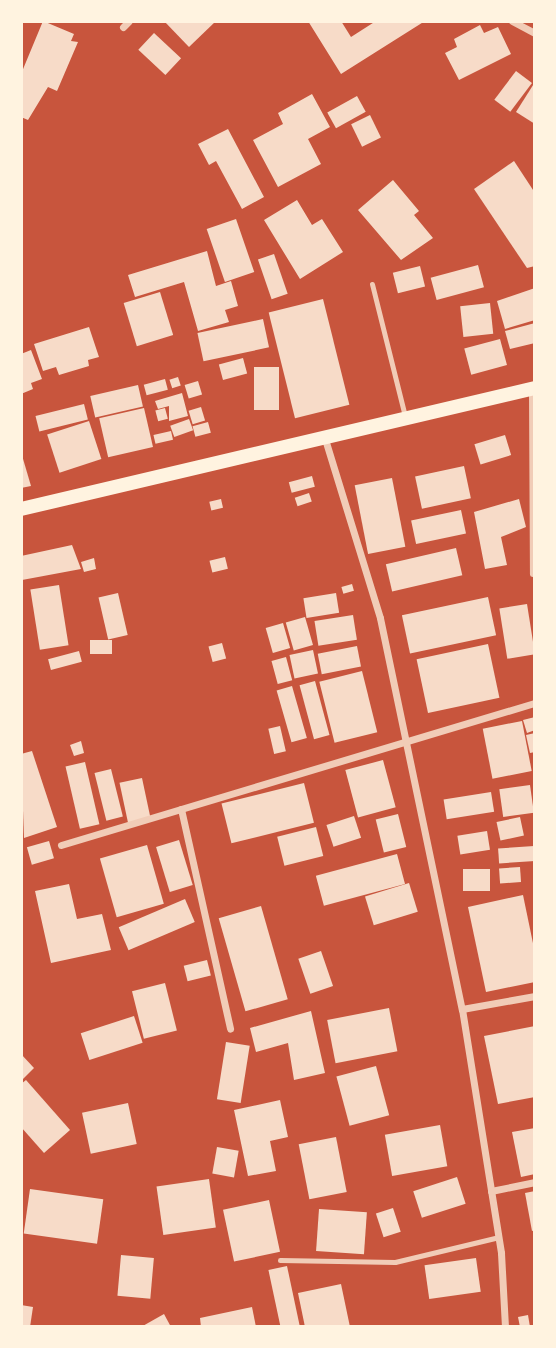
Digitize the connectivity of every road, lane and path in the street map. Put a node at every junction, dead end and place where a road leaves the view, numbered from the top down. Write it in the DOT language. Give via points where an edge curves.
graph roads {
  1 [pos="512,21"];
  2 [pos="535,33"];
  3 [pos="372,285"];
  4 [pos="533,388"];
  5 [pos="405,419"];
  6 [pos="325,439"];
  7 [pos="21,509"];
  8 [pos="532,575"];
  9 [pos="535,703"];
  10 [pos="407,739"];
  11 [pos="181,809"];
  12 [pos="61,845"];
  13 [pos="535,996"];
  14 [pos="462,1009"];
  15 [pos="230,1029"];
  16 [pos="535,1182"];
  17 [pos="491,1191"];
  18 [pos="499,1237"];
  19 [pos="280,1260"];
  20 [pos="505,1327"];
  1 -- 2 [label="street"];
  3 -- 5 [label="lane"];
  4 -- 5 [label="main road"];
  4 -- 8 [label="lane"];
  5 -- 6 [label="main road"];
  6 -- 7 [label="main road"];
  6 -- 10 [label="street" via="380,618"];
  9 -- 10 [label="street"];
  10 -- 11 [label="street" via="368,755"];
  10 -- 14 [label="street"];
  11 -- 12 [label="street"];
  11 -- 15 [label="street"];
  13 -- 14 [label="street"];
  14 -- 17 [label="street"];
  16 -- 17 [label="street"];
  17 -- 18 [label="street"];
  18 -- 19 [label="lane" via="395,1262"];
  18 -- 20 [label="street"];
}
